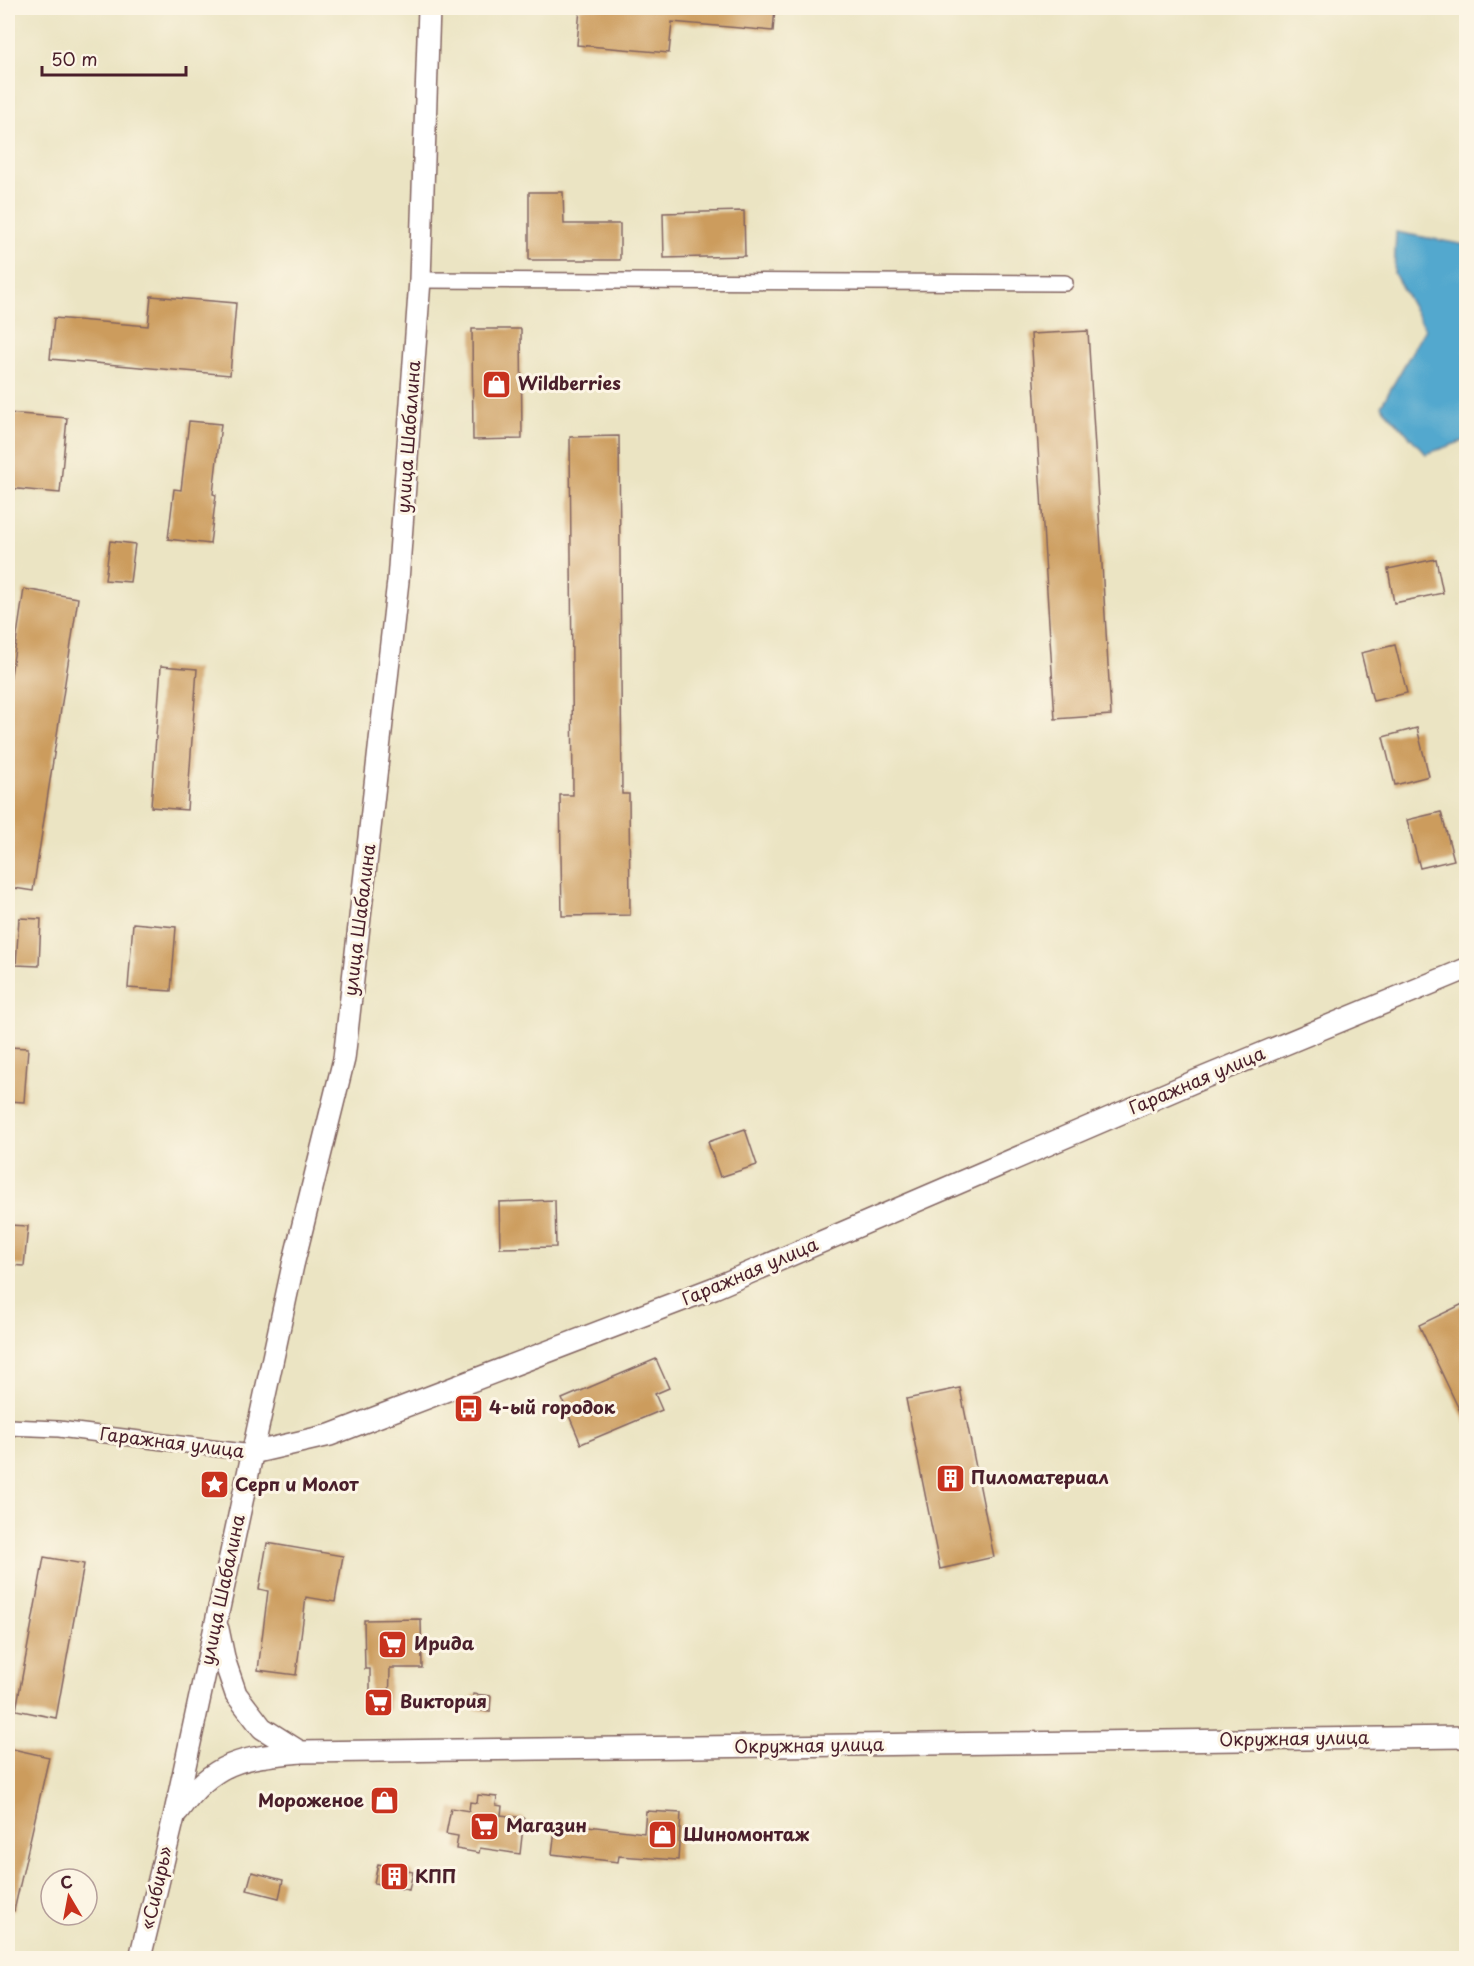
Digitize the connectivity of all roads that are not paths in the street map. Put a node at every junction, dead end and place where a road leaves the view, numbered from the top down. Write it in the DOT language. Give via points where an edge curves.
graph roads {
  1 [pos="429,8"];
  2 [pos="420,280"];
  3 [pos="1065,283"];
  4 [pos="1467,969"];
  5 [pos="8,1427"];
  6 [pos="252,1453"];
  7 [pos="216,1618"];
  8 [pos="1467,1737"];
  9 [pos="300,1752"];
  10 [pos="174,1817"];
  11 [pos="141,1959"];
  1 -- 2 [label="street, улица Шабалина"];
  2 -- 3 [label="street"];
  2 -- 6 [label="street, улица Шабалина" via="398,581 344,1059"];
  4 -- 6 [label="street, Гаражная улица" via="714,1288 330,1435"];
  5 -- 6 [label="street, Гаражная улица" via="59,1429"];
  6 -- 7 [label="street, улица Шабалина"];
  7 -- 9 [label="street" via="236,1694 262,1728"];
  7 -- 10 [label="street, улица Шабалина"];
  8 -- 9 [label="street, Окружная улица"];
  9 -- 10 [label="street, Окружная улица" via="252,1757 219,1770 193,1790"];
  10 -- 11 [label="street, «Сибирь»"];
}
